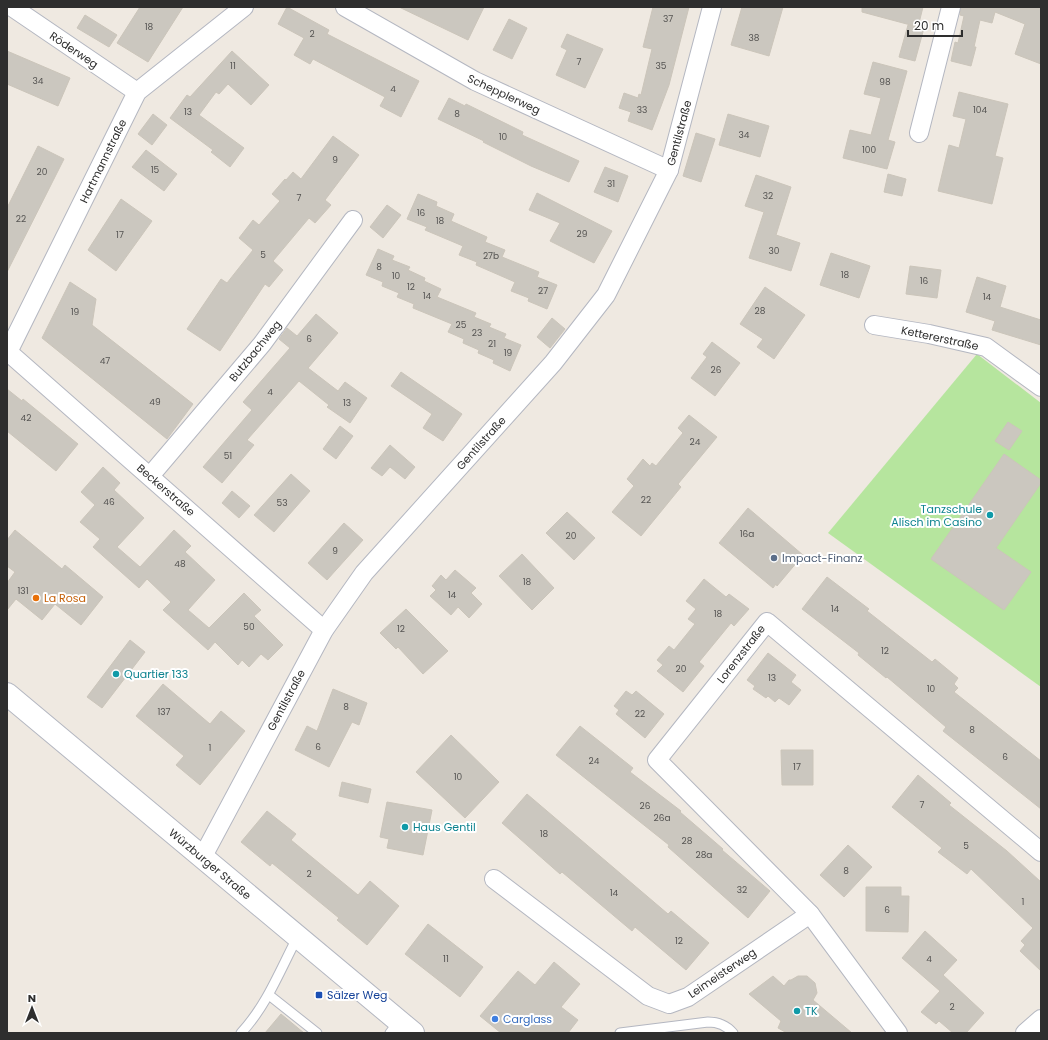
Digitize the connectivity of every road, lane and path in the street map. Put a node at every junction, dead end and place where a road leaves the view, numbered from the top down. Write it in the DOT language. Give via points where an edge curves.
graph roads {
  1 [pos="12,7"];
  2 [pos="244,7"];
  3 [pos="345,7"];
  4 [pos="712,7"];
  5 [pos="951,7"];
  6 [pos="137,92"];
  7 [pos="918,133"];
  8 [pos="669,170"];
  9 [pos="353,220"];
  10 [pos="874,325"];
  11 [pos="8,352"];
  12 [pos="1041,387"];
  13 [pos="150,476"];
  14 [pos="324,630"];
  15 [pos="7,694"];
  16 [pos="1041,852"];
  17 [pos="202,858"];
  18 [pos="494,879"];
  19 [pos="810,914"];
  20 [pos="298,936"];
  21 [pos="269,995"];
  22 [pos="1041,1019"];
  23 [pos="401,1029"];
  24 [pos="241,1033"];
  25 [pos="316,1033"];
  26 [pos="620,1033"];
  27 [pos="733,1033"];
  28 [pos="898,1033"];
  29 [pos="1025,1033"];
  1 -- 6 [label="street, Röderweg"];
  2 -- 6 [label="street, Hartmannstraße"];
  3 -- 8 [label="street, Schepplerweg" via="475,81"];
  4 -- 8 [label="street, Gentilstraße"];
  5 -- 7 [label="street"];
  6 -- 11 [label="street, Hartmannstraße"];
  8 -- 14 [label="street, Gentilstraße" via="606,295 553,363 364,573"];
  9 -- 13 [label="street, Butzbachweg" via="262,344"];
  10 -- 12 [label="street, Kettererstraße" via="986,347"];
  11 -- 13 [label="street, Beckerstraße"];
  13 -- 14 [label="street, Beckerstraße"];
  14 -- 17 [label="street, Gentilstraße"];
  15 -- 17 [label="main road, Würzburger Straße"];
  16 -- 19 [label="street, Lorenzstraße" via="766,622 657,760"];
  17 -- 20 [label="main road, Würzburger Straße"];
  18 -- 19 [label="street, Leimeisterweg" via="648,996 669,1004 688,997"];
  19 -- 28 [label="street"];
  20 -- 21 [label="lane"];
  20 -- 23 [label="main road, Würzburger Straße"];
  21 -- 24 [label="lane"];
  21 -- 25 [label="lane"];
  22 -- 29 [label="street"];
  26 -- 27 [label="lane" via="716,1022"];
}
